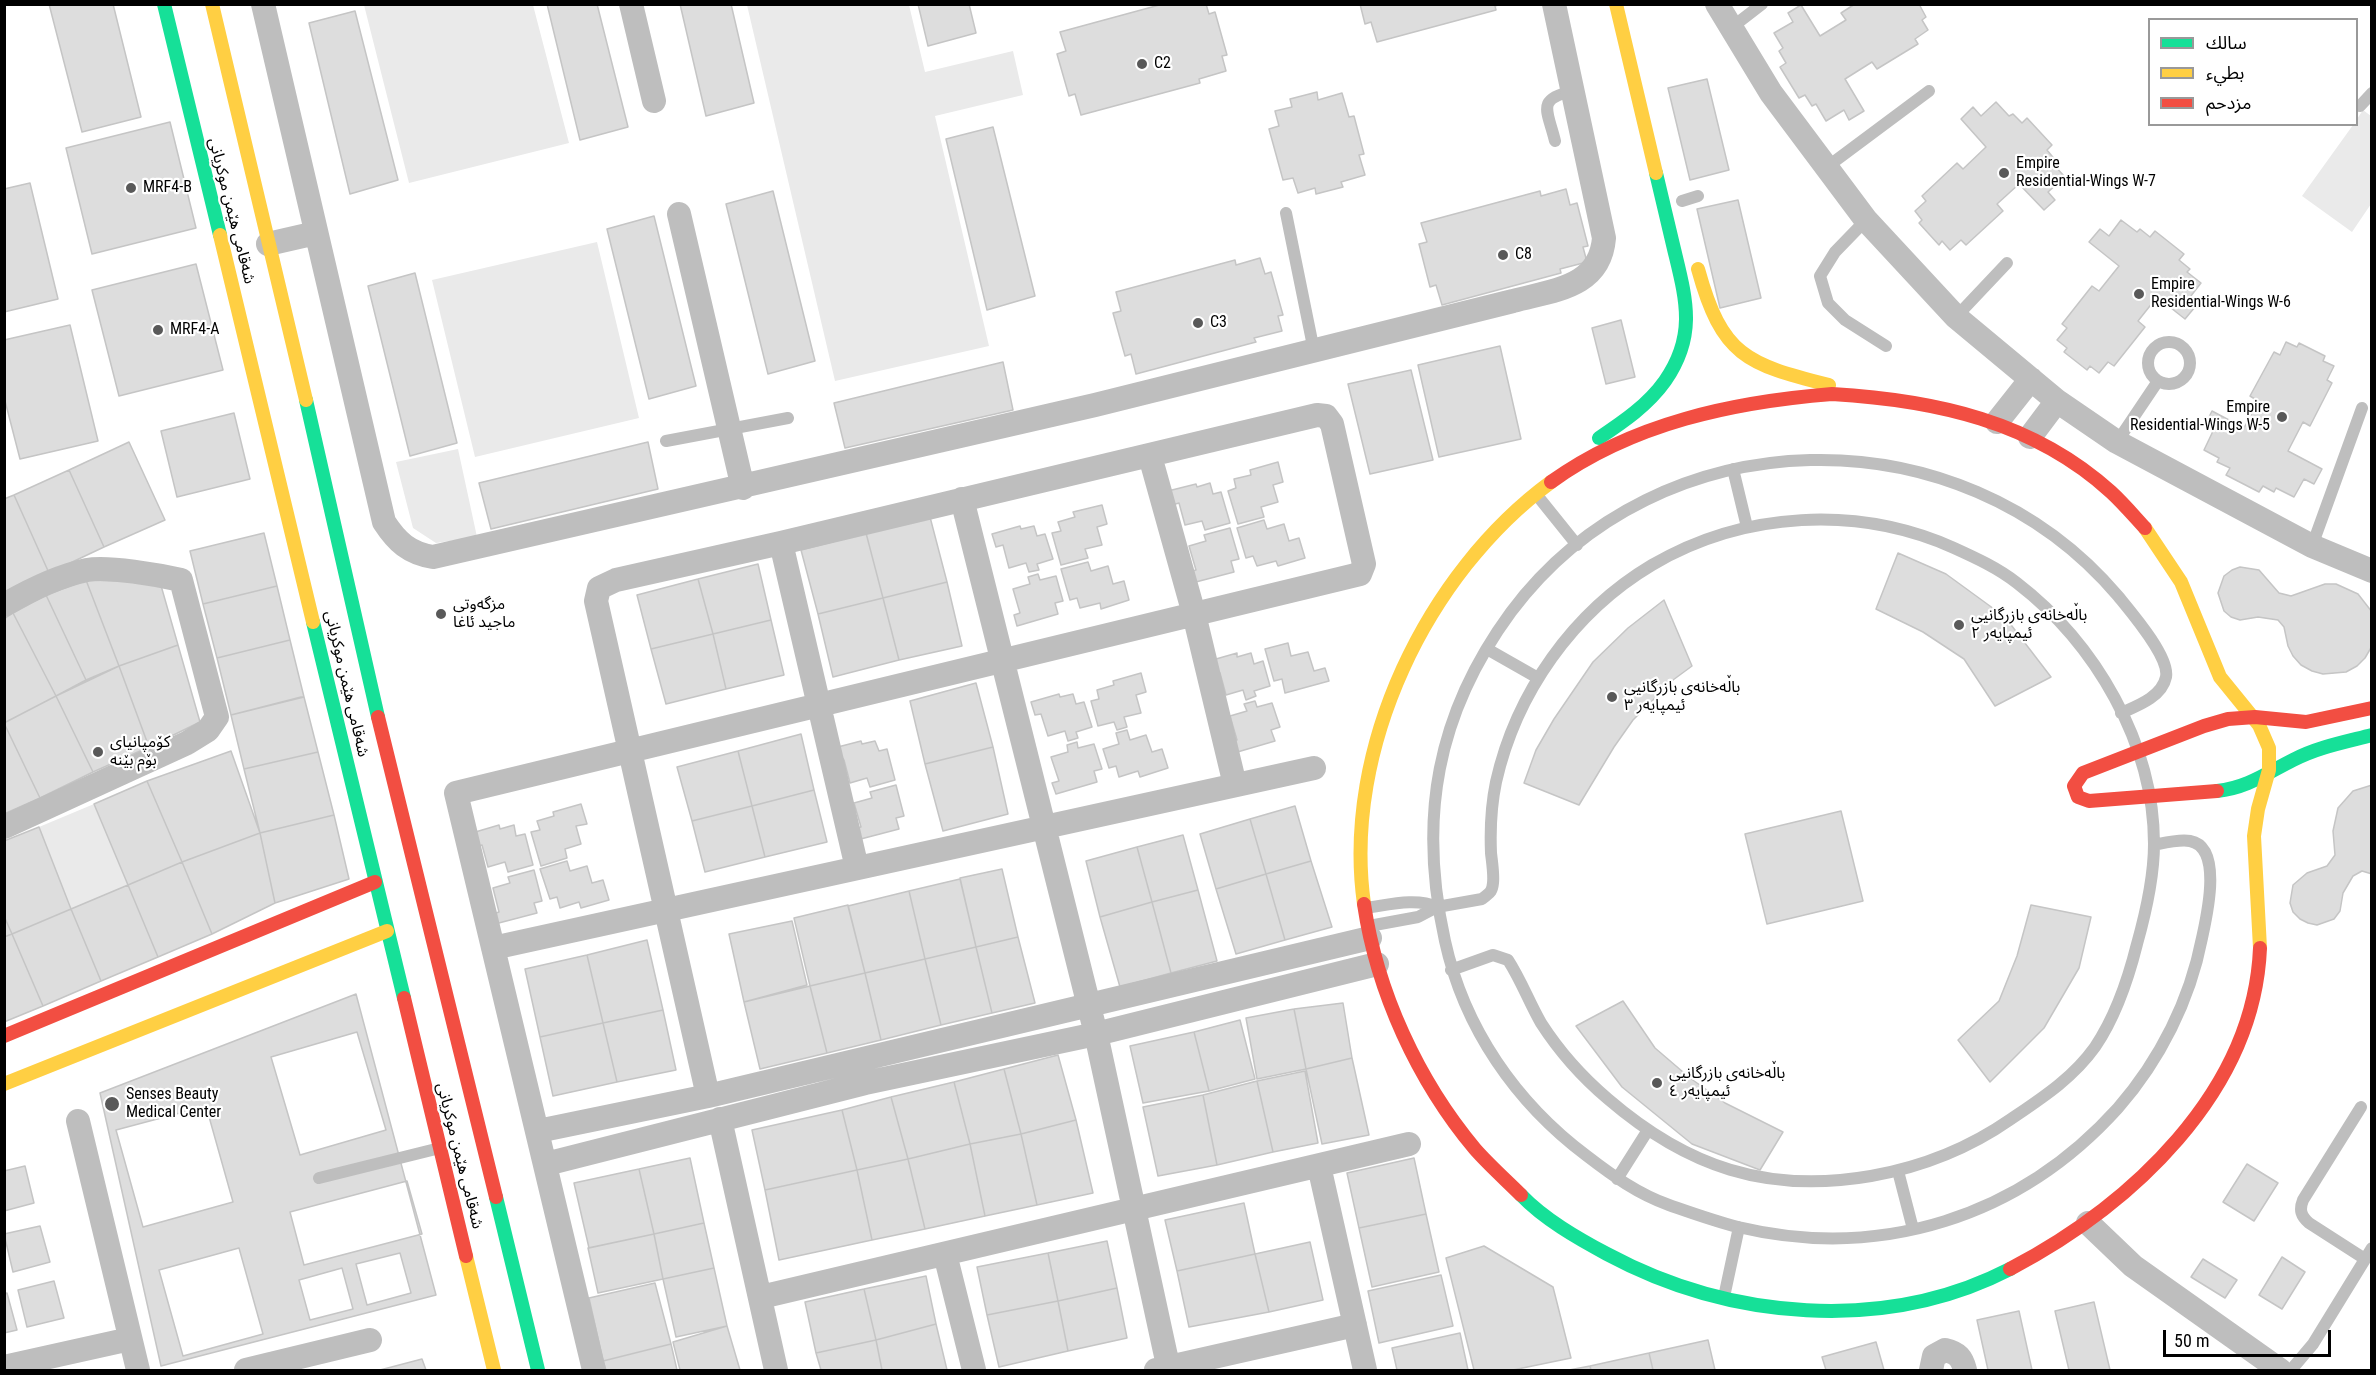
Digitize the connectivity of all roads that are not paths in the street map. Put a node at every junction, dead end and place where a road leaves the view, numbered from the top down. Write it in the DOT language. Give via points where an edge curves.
graph roads {
  1 [pos="164,4"];
  2 [pos="212,4"];
  3 [pos="263,4"];
  4 [pos="631,4"];
  5 [pos="1554,4"];
  6 [pos="1616,4"];
  7 [pos="1716,4"];
  8 [pos="1762,4"];
  9 [pos="1731,28"];
  10 [pos="1573,91"];
  11 [pos="1929,92"];
  12 [pos="2372,93"];
  13 [pos="654,101"];
  14 [pos="2361,106"];
  15 [pos="1555,141"];
  16 [pos="1827,167"];
  17 [pos="1698,196"];
  18 [pos="1682,201"];
  19 [pos="1286,213"];
  20 [pos="679,214"];
  21 [pos="1866,220"];
  22 [pos="316,233"];
  23 [pos="268,244"];
  24 [pos="1695,256"];
  25 [pos="2007,263"];
  26 [pos="1956,317"];
  27 [pos="1886,346"];
  28 [pos="1314,351"];
  29 [pos="2031,379"];
  30 [pos="2158,381"];
  31 [pos="1865,394"];
  32 [pos="2057,401"];
  33 [pos="2362,408"];
  34 [pos="788,418"];
  35 [pos="1998,422"];
  36 [pos="729,429"];
  37 [pos="2030,437"];
  38 [pos="666,441"];
  39 [pos="2117,441"];
  40 [pos="1150,456"];
  41 [pos="1733,469"];
  42 [pos="743,488"];
  43 [pos="1538,492"];
  44 [pos="962,499"];
  45 [pos="1747,527"];
  46 [pos="781,543"];
  47 [pos="1577,545"];
  48 [pos="2312,546"];
  49 [pos="2372,570"];
  50 [pos="4,604"];
  51 [pos="1194,614"];
  52 [pos="1487,649"];
  53 [pos="1002,660"];
  54 [pos="1538,678"];
  55 [pos="819,704"];
  56 [pos="2372,708"];
  57 [pos="2121,713"];
  58 [pos="2255,717"];
  59 [pos="2372,735"];
  60 [pos="629,749"];
  61 [pos="2139,752"];
  62 [pos="1314,768"];
  63 [pos="2269,774"];
  64 [pos="1235,786"];
  65 [pos="2150,798"];
  66 [pos="4,827"];
  67 [pos="1044,827"];
  68 [pos="2154,845"];
  69 [pos="857,868"];
  70 [pos="375,882"];
  71 [pos="1437,907"];
  72 [pos="1365,908"];
  73 [pos="666,910"];
  74 [pos="387,931"];
  75 [pos="1369,932"];
  76 [pos="494,948"];
  77 [pos="1303,955"];
  78 [pos="1377,964"];
  79 [pos="1451,970"];
  80 [pos="1308,981"];
  81 [pos="1089,1006"];
  82 [pos="1096,1034"];
  83 [pos="4,1036"];
  84 [pos="4,1084"];
  85 [pos="708,1096"];
  86 [pos="2361,1107"];
  87 [pos="720,1119"];
  88 [pos="78,1121"];
  89 [pos="1648,1130"];
  90 [pos="538,1131"];
  91 [pos="1409,1144"];
  92 [pos="440,1148"];
  93 [pos="546,1164"];
  94 [pos="1319,1166"];
  95 [pos="1898,1171"];
  96 [pos="319,1178"];
  97 [pos="1617,1179"];
  98 [pos="1134,1209"];
  99 [pos="2088,1223"];
  100 [pos="1739,1227"];
  101 [pos="1912,1229"];
  102 [pos="2372,1248"];
  103 [pos="945,1254"];
  104 [pos="2365,1259"];
  105 [pos="761,1298"];
  106 [pos="1724,1299"];
  107 [pos="1355,1325"];
  108 [pos="130,1339"];
  109 [pos="370,1340"];
  110 [pos="4,1367"];
  111 [pos="1164,1370"];
  112 [pos="138,1371"];
  113 [pos="246,1371"];
  114 [pos="494,1371"];
  115 [pos="538,1371"];
  116 [pos="594,1371"];
  117 [pos="776,1371"];
  118 [pos="974,1371"];
  119 [pos="1365,1371"];
  120 [pos="1931,1371"];
  121 [pos="1965,1371"];
  122 [pos="2280,1371"];
  123 [pos="2291,1371"];
  1 -- 70 [label="street, شەقامی هێمن موکریانی" via="311,586"];
  2 -- 23 [label="street, شەقامی هێمن موکریانی"];
  3 -- 22 [label="street"];
  4 -- 13 [label="street"];
  5 -- 10 [label="street"];
  6 -- 43 [label="street" via="1687,302 1687,334 1677,364 1659,389 1627,418 1574,454"];
  7 -- 9 [label="street"];
  8 -- 9 [label="lane"];
  9 -- 16 [label="street" via="1771,93"];
  10 -- 15 [label="lane" via="1549,99"];
  10 -- 28 [label="street" via="1604,237 1603,253 1587,275 1576,283 1524,298"];
  11 -- 16 [label="lane"];
  12 -- 14 [label="lane"];
  16 -- 21 [label="street"];
  17 -- 18 [label="lane"];
  19 -- 28 [label="lane"];
  20 -- 36 [label="street"];
  21 -- 26 [label="street"];
  21 -- 27 [label="lane" via="1835,252 1820,276 1828,303 1845,320"];
  22 -- 23 [label="street"];
  22 -- 42 [label="street" via="384,522 404,548 433,557"];
  23 -- 115 [label="street, شەقامی هێمن موکریانی" via="334,517 342,581 359,637"];
  24 -- 31 [label="street" via="1707,305 1736,348 1777,372"];
  25 -- 26 [label="lane"];
  26 -- 29 [label="street"];
  28 -- 42 [label="street"];
  29 -- 32 [label="street"];
  29 -- 35 [label="street"];
  30 -- 39 [label="lane"];
  31 -- 35 [label="street" via="1940,405"];
  31 -- 43 [label="street" via="1784,397 1683,418 1608,449"];
  32 -- 37 [label="street"];
  32 -- 39 [label="street"];
  33 -- 48 [label="lane"];
  34 -- 36 [label="lane"];
  35 -- 37 [label="street"];
  36 -- 38 [label="lane"];
  36 -- 42 [label="street"];
  37 -- 58 [label="street" via="2093,477 2145,527 2190,600 2221,680"];
  39 -- 48 [label="street"];
  40 -- 44 [label="street"];
  40 -- 51 [label="street"];
  40 -- 51 [label="street" via="1317,415 1326,416 1332,424 1364,564 1360,574"];
  41 -- 45 [label="lane"];
  41 -- 47 [label="lane" via="1663,492"];
  41 -- 57 [label="lane" via="1807,460 1881,464 1955,483 2029,517 2108,584 2164,662 2162,687"];
  43 -- 47 [label="lane"];
  43 -- 72 [label="street" via="1490,535 1467,564 1424,630 1391,693 1371,753 1364,795 1360,852"];
  44 -- 46 [label="street"];
  44 -- 53 [label="street"];
  45 -- 54 [label="lane" via="1681,550 1621,586 1570,634"];
  45 -- 57 [label="lane" via="1805,520 1851,520 1930,537 1973,556 2015,581 2065,627 2106,682"];
  46 -- 55 [label="street"];
  46 -- 60 [label="street" via="616,580 599,588 596,602"];
  47 -- 52 [label="lane" via="1541,577"];
  48 -- 49 [label="street"];
  50 -- 66 [label="street" via="31,589 88,569 181,580 217,717 208,730 187,743"];
  51 -- 53 [label="street"];
  51 -- 64 [label="street"];
  52 -- 54 [label="lane"];
  52 -- 71 [label="lane" via="1460,700 1438,772 1432,843"];
  53 -- 55 [label="street"];
  53 -- 67 [label="street"];
  54 -- 71 [label="lane" via="1515,722 1496,783 1491,815 1492,890 1482,899"];
  55 -- 60 [label="street"];
  55 -- 69 [label="street"];
  56 -- 58 [label="street" via="2306,722"];
  57 -- 61 [label="lane"];
  58 -- 61 [label="street" via="2214,723"];
  58 -- 63 [label="street" via="2268,744"];
  59 -- 63 [label="street" via="2323,747"];
  60 -- 73 [label="street"];
  60 -- 76 [label="street" via="456,793"];
  61 -- 65 [label="lane"];
  61 -- 65 [label="street" via="2077,777 2073,790 2082,800"];
  62 -- 64 [label="street"];
  63 -- 65 [label="street" via="2225,790"];
  63 -- 99 [label="street" via="2254,828 2260,939 2258,972 2244,1031 2220,1080 2184,1132 2135,1185"];
  64 -- 67 [label="street"];
  65 -- 68 [label="lane"];
  67 -- 69 [label="street"];
  67 -- 81 [label="street"];
  68 -- 95 [label="lane" via="2145,916 2127,982 2096,1044 2075,1072 1982,1138"];
  68 -- 101 [label="lane" via="2198,843 2210,865 2196,966 2180,1010 2149,1067 2102,1125 2046,1173 1981,1209 1947,1223"];
  69 -- 73 [label="street"];
  70 -- 74 [label="street, شەقامی هێمن موکریانی"];
  70 -- 83 [label="street"];
  71 -- 72 [label="lane" via="1415,902"];
  71 -- 75 [label="lane"];
  71 -- 79 [label="lane"];
  72 -- 75 [label="street"];
  73 -- 76 [label="street"];
  73 -- 85 [label="street"];
  74 -- 84 [label="street"];
  74 -- 92 [label="street, شەقامی هێمن موکریانی"];
  75 -- 77 [label="street"];
  75 -- 78 [label="street"];
  76 -- 90 [label="street"];
  77 -- 80 [label="street"];
  77 -- 81 [label="street"];
  78 -- 80 [label="street"];
  78 -- 106 [label="street" via="1384,989 1427,1082 1464,1137 1508,1186 1594,1249 1659,1279"];
  79 -- 89 [label="lane" via="1493,956 1508,960 1558,1048 1606,1098"];
  79 -- 97 [label="lane" via="1488,1050 1514,1087 1568,1143"];
  80 -- 82 [label="street"];
  81 -- 82 [label="street"];
  81 -- 85 [label="street"];
  82 -- 87 [label="street" via="865,1083"];
  82 -- 98 [label="street"];
  85 -- 90 [label="street"];
  86 -- 104 [label="lane" via="2300,1208 2309,1223"];
  87 -- 93 [label="street"];
  87 -- 105 [label="street"];
  88 -- 108 [label="street"];
  89 -- 95 [label="lane" via="1677,1149 1713,1164 1769,1180 1830,1182"];
  89 -- 97 [label="lane"];
  90 -- 93 [label="street"];
  91 -- 94 [label="street"];
  92 -- 96 [label="lane"];
  92 -- 114 [label="street, شەقامی هێمن موکریانی"];
  93 -- 116 [label="street"];
  94 -- 98 [label="street"];
  94 -- 107 [label="street"];
  95 -- 101 [label="lane"];
  97 -- 100 [label="lane" via="1652,1198"];
  98 -- 103 [label="street"];
  98 -- 111 [label="street"];
  99 -- 106 [label="street" via="2014,1266 1918,1301 1852,1311 1807,1311"];
  99 -- 122 [label="street" via="2142,1273"];
  100 -- 101 [label="lane" via="1829,1237"];
  100 -- 106 [label="lane"];
  102 -- 104 [label="lane"];
  103 -- 105 [label="street"];
  103 -- 118 [label="street"];
  104 -- 123 [label="lane" via="2313,1344"];
  105 -- 117 [label="street"];
  107 -- 111 [label="street"];
  107 -- 119 [label="street"];
  108 -- 110 [label="street"];
  108 -- 112 [label="street"];
  109 -- 113 [label="street"];
  120 -- 121 [label="street" via="1934,1356 1945,1350 1962,1359"];
}
